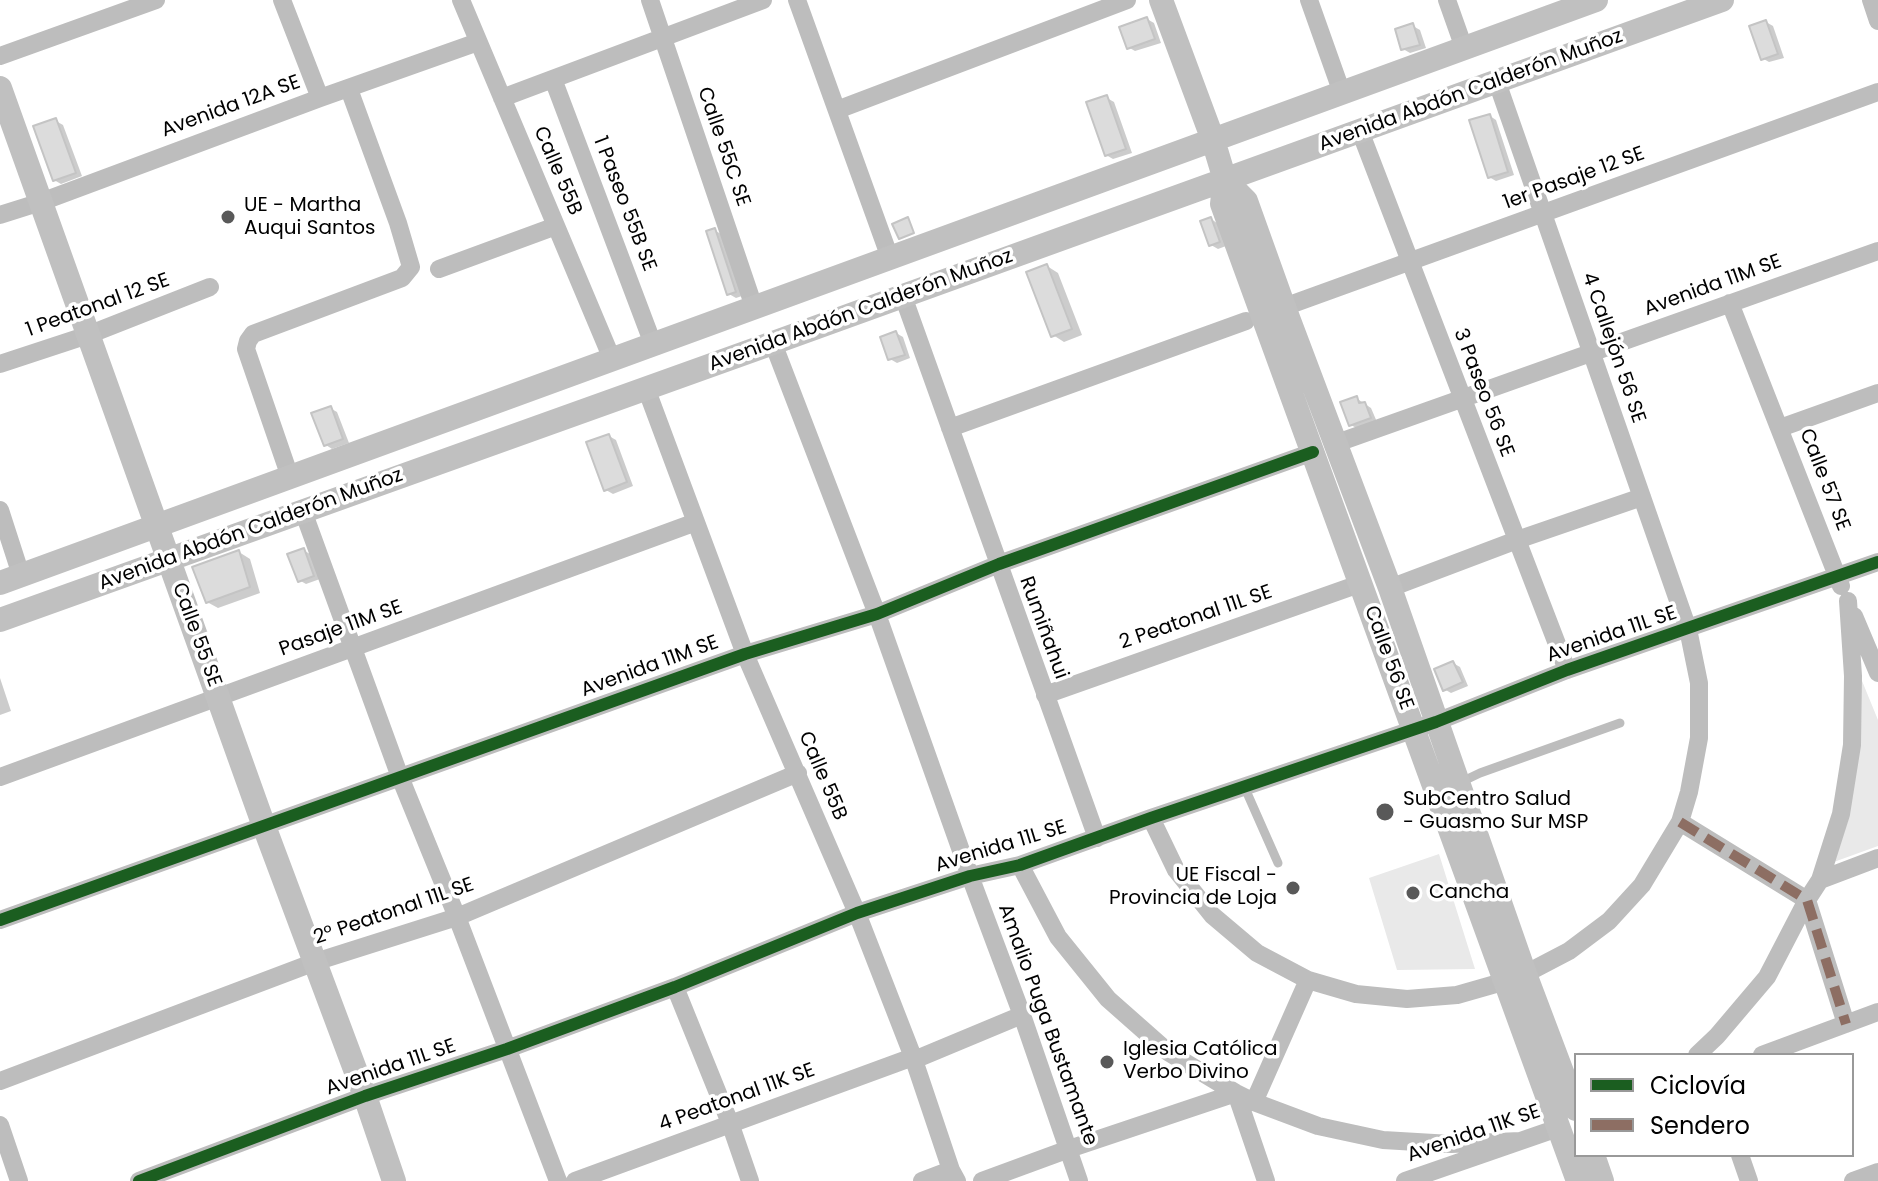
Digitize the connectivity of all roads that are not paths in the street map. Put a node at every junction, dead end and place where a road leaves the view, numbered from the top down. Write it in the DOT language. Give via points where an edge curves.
graph roads {
  1 [pos="156,0"];
  2 [pos="282,0"];
  3 [pos="461,0"];
  4 [pos="650,0"];
  5 [pos="763,0"];
  6 [pos="797,0"];
  7 [pos="1127,0"];
  8 [pos="1161,0"];
  9 [pos="1309,0"];
  10 [pos="1447,0"];
  11 [pos="1596,0"];
  12 [pos="1722,0"];
  13 [pos="1871,0"];
  14 [pos="1878,21"];
  15 [pos="663,38"];
  16 [pos="478,42"];
  17 [pos="1464,48"];
  18 [pos="0,56"];
  19 [pos="553,79"];
  20 [pos="1497,82"];
  21 [pos="0,88"];
  22 [pos="349,89"];
  23 [pos="1878,92"];
  24 [pos="1342,93"];
  25 [pos="320,98"];
  26 [pos="502,98"];
  27 [pos="837,110"];
  28 [pos="1360,131"];
  29 [pos="1213,140"];
  30 [pos="1225,180"];
  31 [pos="41,202"];
  32 [pos="1543,213"];
  33 [pos="0,215"];
  34 [pos="556,226"];
  35 [pos="1878,251"];
  36 [pos="890,258"];
  37 [pos="1409,262"];
  38 [pos="439,269"];
  39 [pos="210,287"];
  40 [pos="903,296"];
  41 [pos="1730,303"];
  42 [pos="754,307"];
  43 [pos="1284,307"];
  44 [pos="1246,321"];
  45 [pos="88,335"];
  46 [pos="773,343"];
  47 [pos="653,344"];
  48 [pos="1591,353"];
  49 [pos="612,359"];
  50 [pos="0,364"];
  51 [pos="646,388"];
  52 [pos="1878,393"];
  53 [pos="1462,399"];
  54 [pos="950,428"];
  55 [pos="1780,428"];
  56 [pos="1337,443"];
  57 [pos="1313,452"];
  58 [pos="290,477"];
  59 [pos="1642,497"];
  60 [pos="0,510"];
  61 [pos="303,511"];
  62 [pos="696,522"];
  63 [pos="157,526"];
  64 [pos="1517,540"];
  65 [pos="169,559"];
  66 [pos="1878,562"];
  67 [pos="999,564"];
  68 [pos="1838,577"];
  69 [pos="11,579"];
  70 [pos="1362,583"];
  71 [pos="1390,588"];
  72 [pos="1848,601"];
  73 [pos="877,614"];
  74 [pos="0,620"];
  75 [pos="1688,629"];
  76 [pos="353,648"];
  77 [pos="745,654"];
  78 [pos="1567,670"];
  79 [pos="1878,673"];
  80 [pos="1045,695"];
  81 [pos="218,697"];
  82 [pos="1620,723"];
  83 [pos="1425,725"];
  84 [pos="798,773"];
  85 [pos="0,777"];
  86 [pos="400,777"];
  87 [pos="1459,783"];
  88 [pos="1244,786"];
  89 [pos="1151,818"];
  90 [pos="1680,822"];
  91 [pos="264,826"];
  92 [pos="1097,838"];
  93 [pos="1878,858"];
  94 [pos="1278,863"];
  95 [pos="1020,865"];
  96 [pos="970,876"];
  97 [pos="1820,880"];
  98 [pos="1807,900"];
  99 [pos="857,913"];
  100 [pos="457,917"];
  101 [pos="0,920"];
  102 [pos="315,962"];
  103 [pos="1516,977"];
  104 [pos="1308,980"];
  105 [pos="675,987"];
  106 [pos="1878,1012"];
  107 [pos="1022,1015"];
  108 [pos="1846,1024"];
  109 [pos="507,1049"];
  110 [pos="1699,1053"];
  111 [pos="1767,1053"];
  112 [pos="914,1059"];
  113 [pos="0,1081"];
  114 [pos="1236,1093"];
  115 [pos="365,1096"];
  116 [pos="1254,1102"];
  117 [pos="1574,1105"];
  118 [pos="730,1123"];
  119 [pos="0,1125"];
  120 [pos="1558,1128"];
  121 [pos="1520,1141"];
  122 [pos="1069,1149"];
  123 [pos="1594,1157"];
  124 [pos="1741,1157"];
  125 [pos="1878,1172"];
  126 [pos="954,1176"];
  127 [pos="1417,1179"];
  128 [pos="19,1181"];
  129 [pos="139,1181"];
  130 [pos="394,1181"];
  131 [pos="558,1181"];
  132 [pos="575,1181"];
  133 [pos="750,1181"];
  134 [pos="922,1181"];
  135 [pos="982,1181"];
  136 [pos="1079,1181"];
  137 [pos="1266,1181"];
  138 [pos="1578,1181"];
  139 [pos="1602,1181"];
  140 [pos="1749,1181"];
  141 [pos="1853,1181"];
  1 -- 18 [label="street"];
  2 -- 25 [label="street"];
  3 -- 16 [label="street, Calle 55B"];
  4 -- 15 [label="street, Calle 55C SE"];
  5 -- 15 [label="street"];
  6 -- 27 [label="street"];
  7 -- 27 [label="street"];
  8 -- 29 [label="main road, Calle 56 SE"];
  9 -- 24 [label="street"];
  10 -- 17 [label="street"];
  11 -- 17 [label="main road, Avenida Abdón Calderón Muñoz"];
  12 -- 20 [label="main road, Avenida Abdón Calderón Muñoz"];
  13 -- 14 [label="street"];
  15 -- 19 [label="street"];
  15 -- 42 [label="street, Calle 55C SE"];
  16 -- 22 [label="street, Avenida 12A SE"];
  16 -- 26 [label="street, Calle 55B"];
  17 -- 24 [label="main road, Avenida Abdón Calderón Muñoz"];
  19 -- 26 [label="street"];
  19 -- 47 [label="street, 1 Paseo 55B SE"];
  20 -- 28 [label="main road, Avenida Abdón Calderón Muñoz"];
  20 -- 32 [label="street, 4 Callejón 56 SE"];
  21 -- 31 [label="main road, Calle 55 SE"];
  22 -- 25 [label="street, Avenida 12A SE"];
  22 -- 58 [label="street" via="411,267 402,278 253,334 248,341 246,349"];
  23 -- 32 [label="street, 1er Pasaje 12 SE"];
  24 -- 29 [label="main road, Avenida Abdón Calderón Muñoz"];
  25 -- 31 [label="street, Avenida 12A SE"];
  26 -- 34 [label="street, Calle 55B"];
  27 -- 36 [label="street"];
  28 -- 30 [label="main road, Avenida Abdón Calderón Muñoz"];
  28 -- 37 [label="street, 3 Paseo 56 SE"];
  29 -- 30 [label="main road, Calle 56 SE"];
  29 -- 36 [label="main road, Avenida Abdón Calderón Muñoz"];
  30 -- 40 [label="main road, Avenida Abdón Calderón Muñoz"];
  30 -- 43 [label="main road, Calle 56 SE" via="1246,201"];
  30 -- 57 [label="main road, Calle 56 SE" via="1222,204"];
  31 -- 33 [label="street, Avenida 12A SE"];
  31 -- 45 [label="main road, Calle 55 SE"];
  32 -- 37 [label="street, 1er Pasaje 12 SE"];
  32 -- 48 [label="street, 4 Callejón 56 SE"];
  34 -- 38 [label="street"];
  34 -- 49 [label="street, Calle 55B"];
  35 -- 41 [label="street, Avenida 11M SE"];
  36 -- 42 [label="main road, Avenida Abdón Calderón Muñoz"];
  37 -- 43 [label="street, 1er Pasaje 12 SE"];
  37 -- 53 [label="street, 3 Paseo 56 SE"];
  39 -- 45 [label="street, 1 Peatonal 12 SE"];
  40 -- 46 [label="main road, Avenida Abdón Calderón Muñoz"];
  40 -- 54 [label="street, Rumiñahui"];
  41 -- 48 [label="street, Avenida 11M SE"];
  41 -- 55 [label="street, Calle 57 SE"];
  42 -- 47 [label="main road, Avenida Abdón Calderón Muñoz"];
  43 -- 56 [label="main road, Calle 56 SE"];
  44 -- 54 [label="street"];
  45 -- 50 [label="street, 1 Peatonal 12 SE"];
  45 -- 63 [label="main road, Calle 55 SE"];
  46 -- 51 [label="main road, Avenida Abdón Calderón Muñoz"];
  46 -- 73 [label="street, Amalio Puga Bustamante"];
  47 -- 49 [label="main road, Avenida Abdón Calderón Muñoz"];
  48 -- 53 [label="street, Avenida 11M SE"];
  48 -- 59 [label="street, 4 Callejón 56 SE"];
  49 -- 58 [label="main road, Avenida Abdón Calderón Muñoz"];
  51 -- 61 [label="main road, Avenida Abdón Calderón Muñoz"];
  51 -- 62 [label="street, Calle 55B"];
  52 -- 55 [label="street"];
  53 -- 56 [label="street, Avenida 11M SE"];
  53 -- 64 [label="street, 3 Paseo 56 SE"];
  54 -- 67 [label="street, Rumiñahui"];
  55 -- 68 [label="street, Calle 57 SE"];
  56 -- 71 [label="main road, Calle 56 SE"];
  57 -- 67 [label="street, Avenida 11M SE"];
  57 -- 70 [label="main road, Calle 56 SE"];
  58 -- 63 [label="main road, Avenida Abdón Calderón Muñoz"];
  59 -- 64 [label="street"];
  59 -- 75 [label="street, 4 Callejón 56 SE"];
  60 -- 69 [label="street"];
  61 -- 65 [label="main road, Avenida Abdón Calderón Muñoz"];
  61 -- 76 [label="street"];
  62 -- 76 [label="street, Pasaje 11M SE"];
  62 -- 77 [label="street, Calle 55B"];
  63 -- 65 [label="main road, Calle 55 SE"];
  63 -- 69 [label="main road, Avenida Abdón Calderón Muñoz"];
  64 -- 71 [label="street"];
  64 -- 78 [label="street, 3 Paseo 56 SE"];
  65 -- 74 [label="main road, Avenida Abdón Calderón Muñoz"];
  65 -- 81 [label="main road, Calle 55 SE"];
  66 -- 68 [label="street, Avenida 11L SE"];
  67 -- 73 [label="street, Avenida 11M SE"];
  67 -- 80 [label="street, Rumiñahui"];
  68 -- 72 [label="street, Calle 57 SE"];
  68 -- 75 [label="street, Avenida 11L SE"];
  70 -- 80 [label="street, 2 Peatonal 11L SE"];
  70 -- 83 [label="main road, Calle 56 SE"];
  71 -- 83 [label="main road, Calle 56 SE"];
  72 -- 79 [label="street, Calle 57 SE"];
  72 -- 97 [label="street" via="1852,745 1841,814"];
  73 -- 77 [label="street, Avenida 11M SE"];
  73 -- 96 [label="street, Amalio Puga Bustamante"];
  75 -- 78 [label="street, Avenida 11L SE"];
  75 -- 90 [label="street, 4 Callejón 56 SE" via="1699,683 1699,738"];
  76 -- 81 [label="street, Pasaje 11M SE"];
  76 -- 86 [label="street"];
  77 -- 84 [label="street, Calle 55B"];
  77 -- 86 [label="street, Avenida 11M SE"];
  78 -- 83 [label="street, Avenida 11L SE"];
  80 -- 92 [label="street, Rumiñahui"];
  81 -- 85 [label="street, Pasaje 11M SE"];
  81 -- 91 [label="main road, Calle 55 SE"];
  82 -- 87 [label="lane"];
  83 -- 87 [label="main road, Calle 56 SE"];
  83 -- 88 [label="street, Avenida 11L SE"];
  83 -- 103 [label="main road, Calle 56 SE"];
  84 -- 99 [label="street, Calle 55B"];
  84 -- 100 [label="street, 2° Peatonal 11L SE"];
  86 -- 91 [label="street, Avenida 11M SE"];
  86 -- 100 [label="street"];
  87 -- 103 [label="main road, Calle 56 SE"];
  88 -- 89 [label="street, Avenida 11L SE"];
  88 -- 94 [label="lane"];
  89 -- 92 [label="street, Avenida 11L SE"];
  89 -- 104 [label="street, 4 Callejón 56 SE" via="1176,870 1212,915 1257,953"];
  90 -- 98 [label="street"];
  90 -- 103 [label="street, 4 Callejón 56 SE" via="1642,885 1609,921 1569,951"];
  91 -- 101 [label="street, Avenida 11M SE"];
  91 -- 102 [label="main road, Calle 55 SE"];
  92 -- 95 [label="street, Avenida 11L SE"];
  93 -- 97 [label="street"];
  95 -- 96 [label="street, Avenida 11L SE"];
  95 -- 114 [label="street" via="1058,937 1108,999 1168,1052"];
  96 -- 99 [label="street, Avenida 11L SE"];
  96 -- 107 [label="street, Amalio Puga Bustamante"];
  97 -- 98 [label="street"];
  98 -- 108 [label="street"];
  98 -- 110 [label="street" via="1767,977"];
  99 -- 105 [label="street, Avenida 11L SE"];
  99 -- 112 [label="street, Calle 55B"];
  100 -- 102 [label="street, 2° Peatonal 11L SE"];
  100 -- 109 [label="street"];
  102 -- 113 [label="street, 2° Peatonal 11L SE"];
  102 -- 115 [label="main road, Calle 55 SE"];
  103 -- 104 [label="street, 4 Callejón 56 SE" via="1457,995 1407,999 1356,994"];
  103 -- 117 [label="main road, Calle 56 SE"];
  103 -- 120 [label="main road, Calle 56 SE"];
  104 -- 116 [label="street"];
  105 -- 109 [label="street, Avenida 11L SE"];
  105 -- 118 [label="street"];
  106 -- 108 [label="street"];
  107 -- 112 [label="street, 4 Peatonal 11K SE"];
  107 -- 122 [label="street, Amalio Puga Bustamante"];
  108 -- 111 [label="street"];
  109 -- 115 [label="street, Avenida 11L SE"];
  109 -- 131 [label="street"];
  112 -- 118 [label="street, 4 Peatonal 11K SE"];
  112 -- 126 [label="street, Calle 55B"];
  114 -- 116 [label="street"];
  114 -- 122 [label="street"];
  114 -- 137 [label="street"];
  115 -- 129 [label="street, Avenida 11L SE"];
  115 -- 130 [label="main road, Calle 55 SE"];
  116 -- 121 [label="street" via="1318,1126 1383,1140"];
  118 -- 132 [label="street, 4 Peatonal 11K SE"];
  118 -- 133 [label="street"];
  119 -- 128 [label="street"];
  120 -- 121 [label="street, Avenida 11K SE"];
  120 -- 138 [label="main road, Calle 56 SE"];
  121 -- 127 [label="street, Avenida 11K SE"];
  122 -- 135 [label="street"];
  122 -- 136 [label="street, Amalio Puga Bustamante"];
  123 -- 139 [label="main road"];
  124 -- 140 [label="street"];
  125 -- 141 [label="street"];
  126 -- 134 [label="street"];
}
